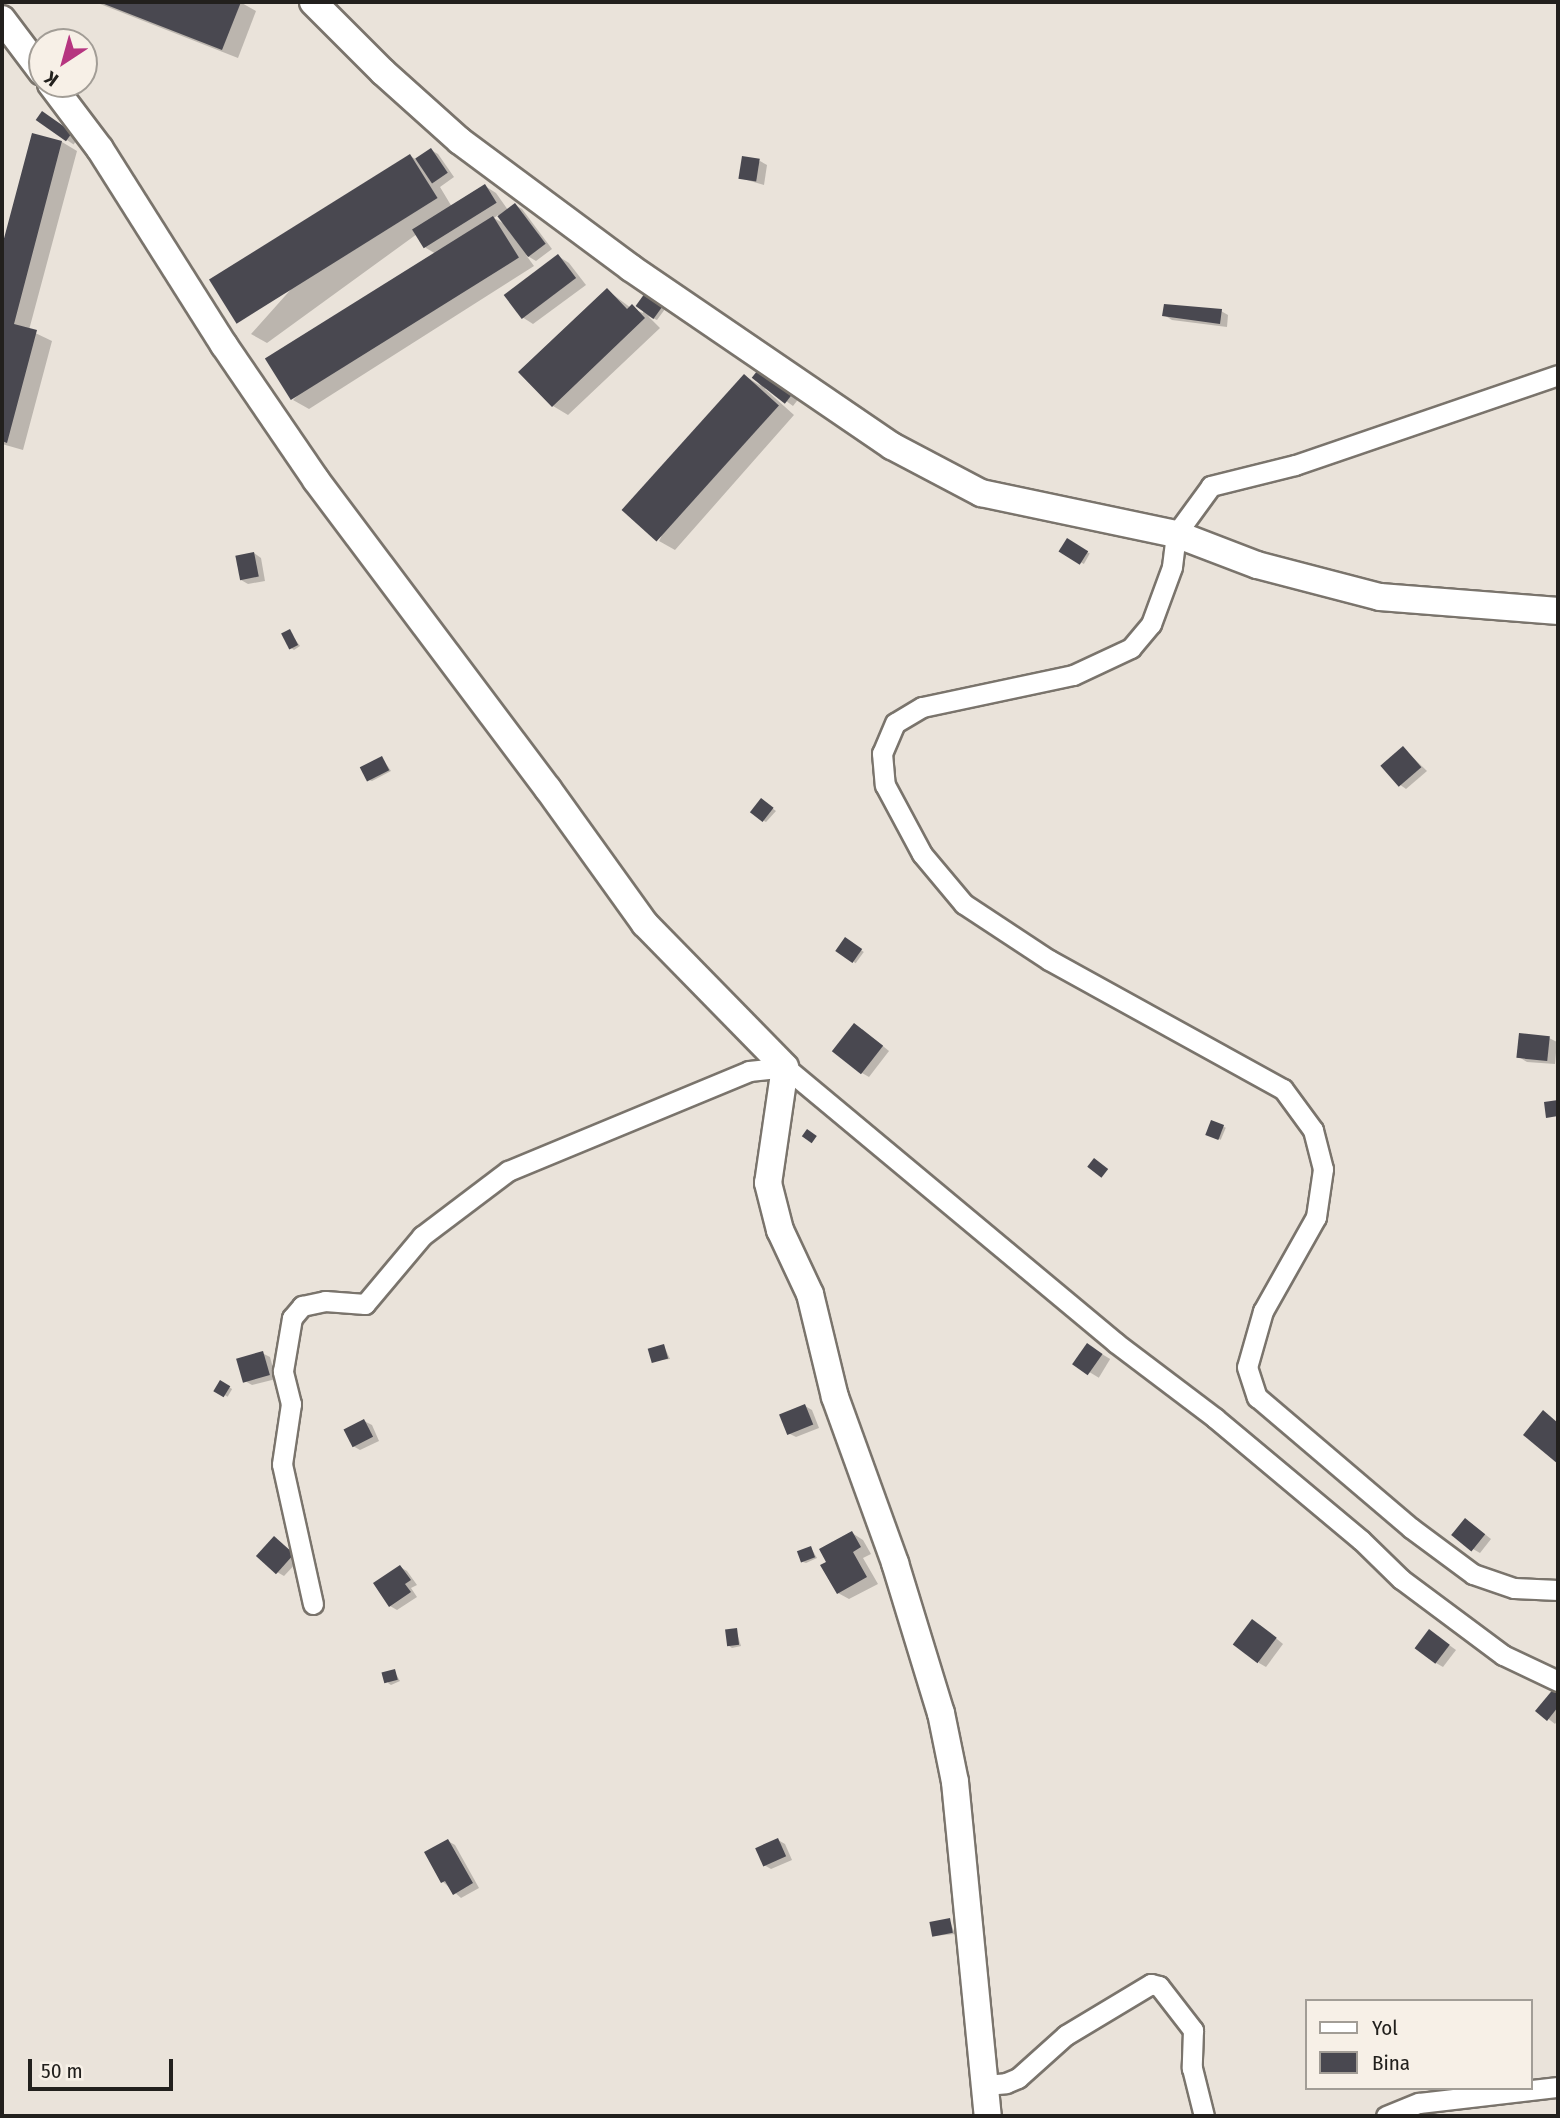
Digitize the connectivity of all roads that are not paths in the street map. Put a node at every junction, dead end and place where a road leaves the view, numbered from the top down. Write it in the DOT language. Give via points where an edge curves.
graph roads {
  1 [pos="313,2"];
  2 [pos="2,19"];
  3 [pos="28,53"];
  4 [pos="62,98"];
  5 [pos="1558,375"];
  6 [pos="1176,534"];
  7 [pos="1558,611"];
  8 [pos="785,1067"];
  9 [pos="1558,1590"];
  10 [pos="313,1604"];
  11 [pos="1558,1681"];
  12 [pos="985,2085"];
  13 [pos="1558,2088"];
  14 [pos="988,2116"];
  15 [pos="1203,2116"];
  16 [pos="1386,2116"];
  1 -- 6 [label="main road" via="460,141 631,268 892,446 981,493"];
  2 -- 3 [label="main road"];
  4 -- 8 [label="main road" via="100,149 316,480 645,924"];
  5 -- 6 [label="street" via="1294,465 1211,486"];
  6 -- 7 [label="main road" via="1257,565 1380,597"];
  6 -- 9 [label="street" via="1172,566 1151,624 1130,648 1073,675 922,707 895,723 882,753 885,785 922,854 964,904 1049,960 1283,1089 1313,1130 1323,1168 1316,1217 1263,1311 1247,1367 1257,1397 1411,1528 1473,1574 1514,1588"];
  8 -- 10 [label="street" via="748,1071 509,1171 422,1236 365,1304 325,1301 302,1306 292,1318 283,1371 291,1404 282,1464"];
  8 -- 11 [label="street" via="1105,1335 1361,1540 1401,1579 1503,1655"];
  8 -- 12 [label="main road" via="768,1183 780,1230 810,1294 835,1397 895,1563 941,1713 955,1782"];
  12 -- 14 [label="main road"];
  12 -- 15 [label="street" via="1006,2084 1017,2078 1066,2035 1151,1984 1159,1986 1193,2030 1192,2068"];
  13 -- 16 [label="street" via="1419,2103"];
}
